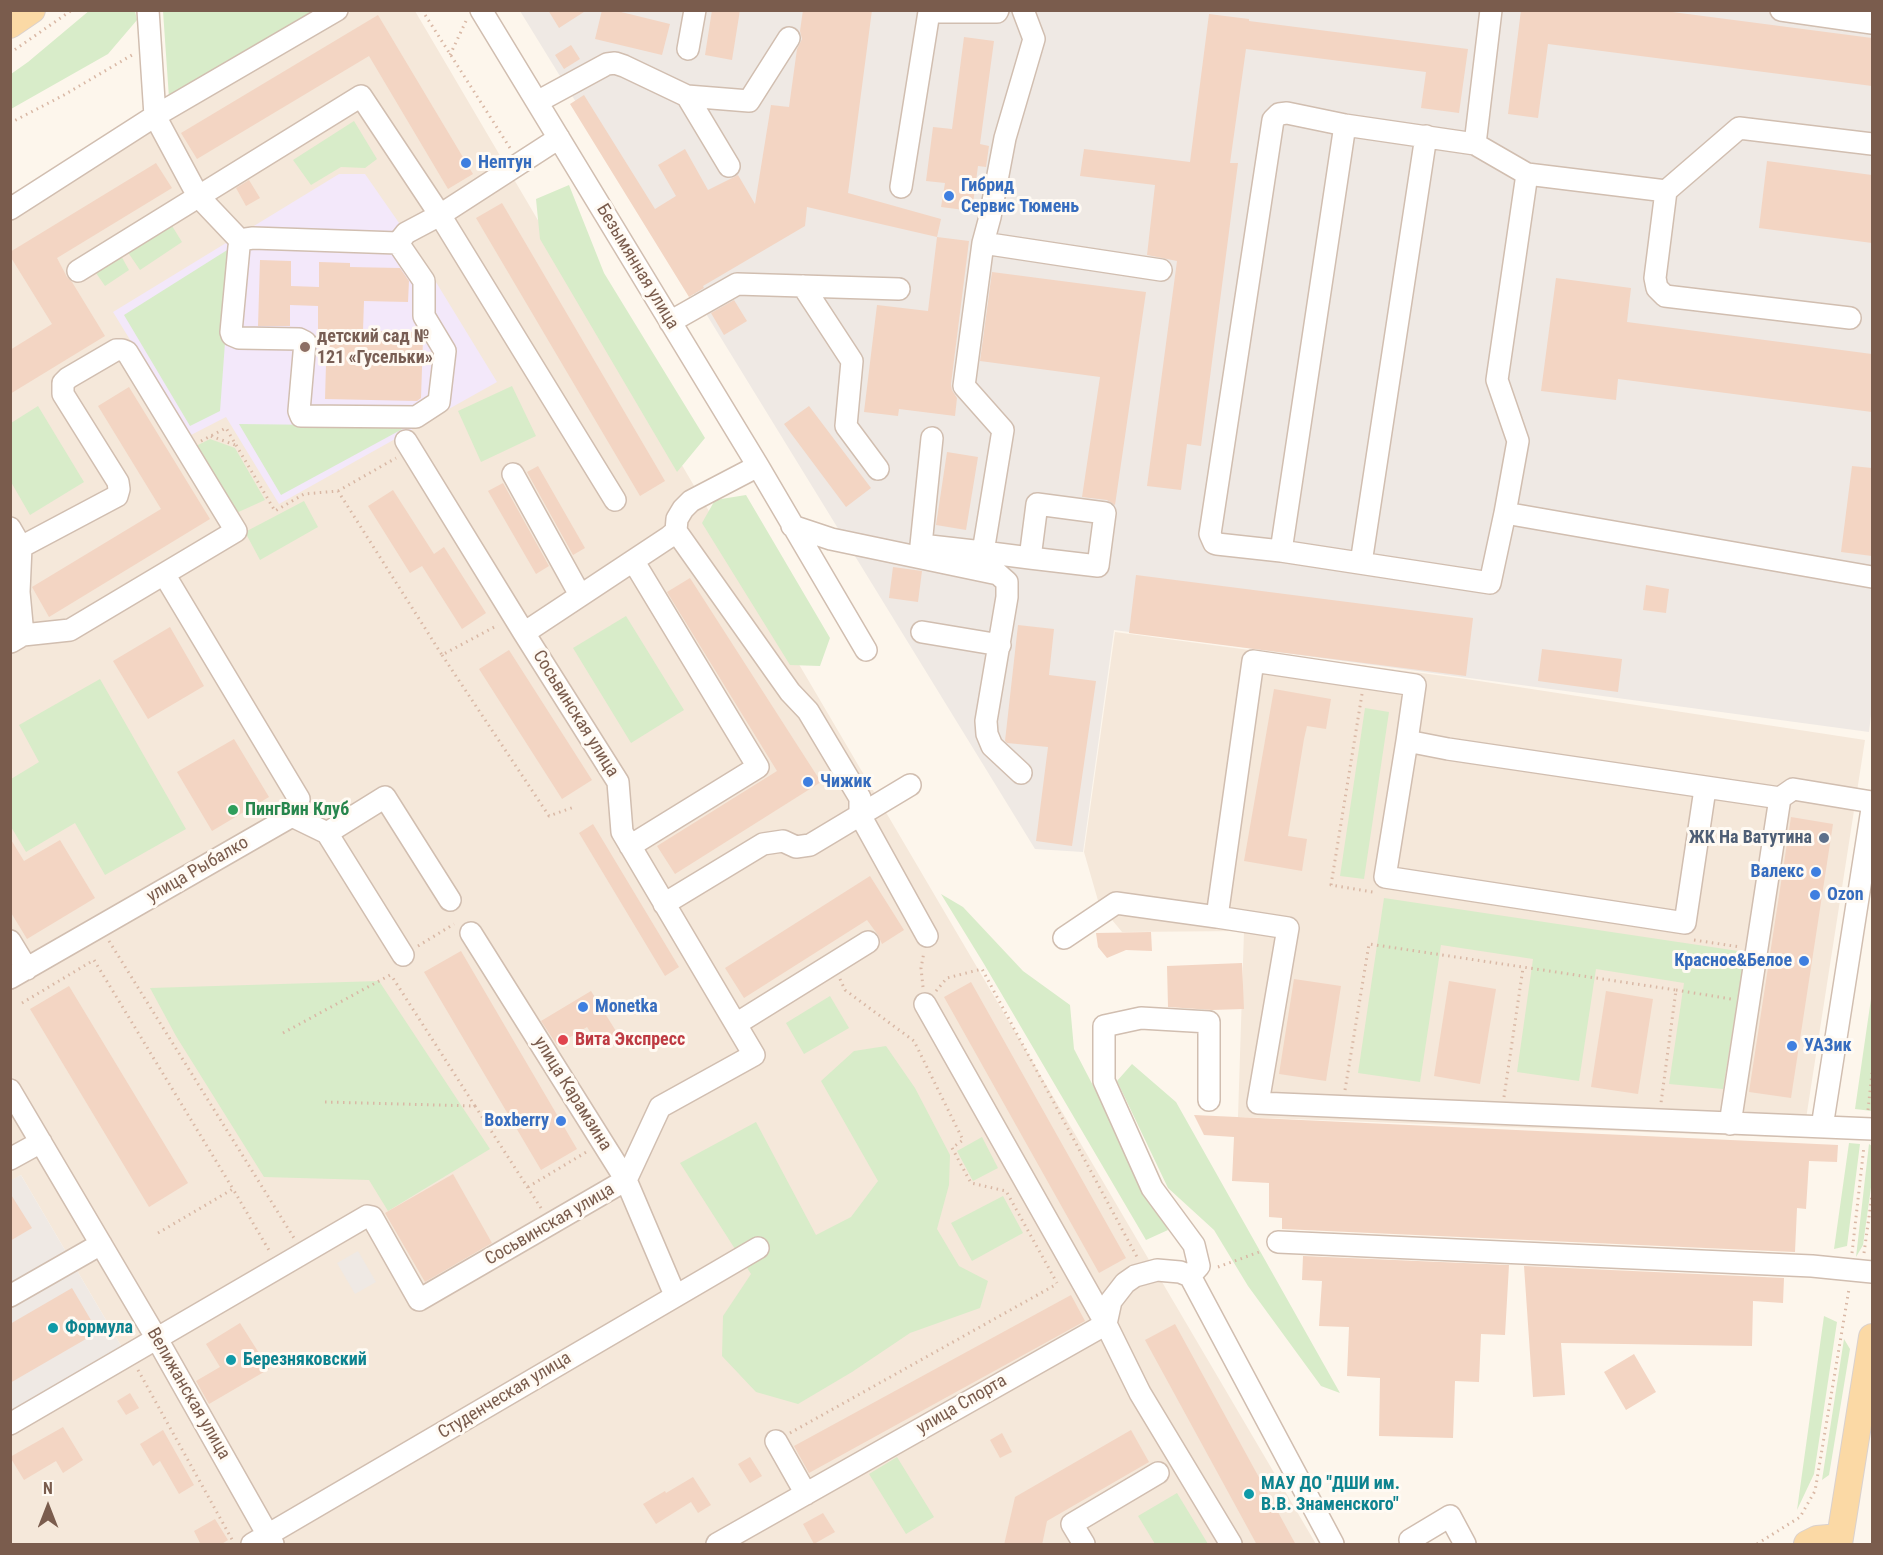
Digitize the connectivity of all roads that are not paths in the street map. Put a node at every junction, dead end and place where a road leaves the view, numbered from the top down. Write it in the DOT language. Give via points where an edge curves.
graph roads {
  1 [pos="32,10"];
  2 [pos="147,10"];
  3 [pos="337,10"];
  4 [pos="695,10"];
  5 [pos="998,10"];
  6 [pos="1023,10"];
  7 [pos="1491,10"];
  8 [pos="1781,10"];
  9 [pos="474,15"];
  10 [pos="1872,23"];
  11 [pos="10,25"];
  12 [pos="789,38"];
  13 [pos="688,49"];
  14 [pos="687,96"];
  15 [pos="537,102"];
  16 [pos="156,116"];
  17 [pos="1345,125"];
  18 [pos="1426,136"];
  19 [pos="558,138"];
  20 [pos="1475,144"];
  21 [pos="1872,144"];
  22 [pos="729,166"];
  23 [pos="1527,174"];
  24 [pos="901,187"];
  25 [pos="1666,190"];
  26 [pos="198,196"];
  27 [pos="10,209"];
  28 [pos="440,215"];
  29 [pos="241,242"];
  30 [pos="398,243"];
  31 [pos="983,243"];
  32 [pos="1161,270"];
  33 [pos="78,271"];
  34 [pos="803,286"];
  35 [pos="899,289"];
  36 [pos="1850,318"];
  37 [pos="670,322"];
  38 [pos="932,438"];
  39 [pos="408,445"];
  40 [pos="758,466"];
  41 [pos="878,469"];
  42 [pos="513,474"];
  43 [pos="615,500"];
  44 [pos="1505,513"];
  45 [pos="792,525"];
  46 [pos="10,528"];
  47 [pos="676,531"];
  48 [pos="21,547"];
  49 [pos="1281,551"];
  50 [pos="983,552"];
  51 [pos="1030,558"];
  52 [pos="634,562"];
  53 [pos="1361,563"];
  54 [pos="164,574"];
  55 [pos="1872,577"];
  56 [pos="580,595"];
  57 [pos="519,625"];
  58 [pos="922,632"];
  59 [pos="17,639"];
  60 [pos="999,645"];
  61 [pos="866,650"];
  62 [pos="1407,741"];
  63 [pos="1021,773"];
  64 [pos="910,785"];
  65 [pos="1705,789"];
  66 [pos="1780,798"];
  67 [pos="1872,802"];
  68 [pos="1872,808"];
  69 [pos="860,815"];
  70 [pos="292,816"];
  71 [pos="327,833"];
  72 [pos="630,846"];
  73 [pos="450,900"];
  74 [pos="664,904"];
  75 [pos="1217,917"];
  76 [pos="466,926"];
  77 [pos="927,936"];
  78 [pos="1064,938"];
  79 [pos="10,941"];
  80 [pos="868,942"];
  81 [pos="1862,946"];
  82 [pos="403,955"];
  83 [pos="19,974"];
  84 [pos="925,1004"];
  85 [pos="736,1024"];
  86 [pos="10,1090"];
  87 [pos="1209,1100"];
  88 [pos="1730,1124"];
  89 [pos="1822,1127"];
  90 [pos="1869,1129"];
  91 [pos="41,1142"];
  92 [pos="10,1160"];
  93 [pos="626,1180"];
  94 [pos="1278,1242"];
  95 [pos="100,1244"];
  96 [pos="758,1248"];
  97 [pos="1190,1276"];
  98 [pos="1858,1276"];
  99 [pos="675,1295"];
  100 [pos="10,1296"];
  101 [pos="1106,1324"];
  102 [pos="1872,1337"];
  103 [pos="157,1340"];
  104 [pos="1868,1392"];
  105 [pos="10,1424"];
  106 [pos="776,1441"];
  107 [pos="1158,1473"];
  108 [pos="806,1494"];
  109 [pos="264,1541"];
  110 [pos="1839,1541"];
  111 [pos="717,1545"];
  112 [pos="1084,1545"];
  113 [pos="1231,1545"];
  114 [pos="1333,1545"];
  115 [pos="1413,1545"];
  116 [pos="1466,1545"];
  117 [pos="1807,1545"];
  1 -- 11 [label="main road"];
  2 -- 16 [label="street"];
  3 -- 16 [label="street"];
  4 -- 13 [label="street"];
  5 -- 24 [label="street" via="929,12"];
  6 -- 31 [label="street" via="1034,39 1005,138"];
  7 -- 20 [label="street"];
  8 -- 10 [label="street"];
  9 -- 15 [label="street, Безымянная улица"];
  12 -- 14 [label="street" via="749,102"];
  14 -- 15 [label="street" via="615,63"];
  14 -- 22 [label="street"];
  15 -- 19 [label="street, Безымянная улица"];
  16 -- 26 [label="street"];
  16 -- 27 [label="street"];
  17 -- 18 [label="street"];
  17 -- 49 [label="street"];
  17 -- 49 [label="street" via="1287,113 1273,120 1210,534 1214,543"];
  18 -- 20 [label="street"];
  18 -- 53 [label="street"];
  19 -- 28 [label="street"];
  19 -- 37 [label="street, Безымянная улица"];
  20 -- 23 [label="street"];
  21 -- 25 [label="street" via="1739,128"];
  23 -- 25 [label="street"];
  23 -- 44 [label="street" via="1497,380 1518,441"];
  25 -- 36 [label="street" via="1655,278 1657,288 1665,296"];
  26 -- 28 [label="street" via="362,96"];
  26 -- 29 [label="street"];
  26 -- 33 [label="street"];
  28 -- 30 [label="street" via="406,233"];
  28 -- 43 [label="street"];
  29 -- 30 [label="street" via="252,238"];
  29 -- 30 [label="street" via="232,335 305,342 301,416 416,417 440,402 445,351 424,316 424,281"];
  31 -- 32 [label="street"];
  31 -- 50 [label="street" via="964,386 1003,430"];
  34 -- 35 [label="street"];
  34 -- 37 [label="street" via="737,284"];
  34 -- 41 [label="street" via="852,361 846,426"];
  37 -- 40 [label="street, Безымянная улица"];
  38 -- 50 [label="street" via="921,545"];
  39 -- 57 [label="street, Сосьвинская улица"];
  40 -- 45 [label="street, Безымянная улица"];
  40 -- 47 [label="street" via="691,501 682,509"];
  42 -- 56 [label="street"];
  44 -- 53 [label="street" via="1490,583"];
  44 -- 55 [label="street"];
  45 -- 60 [label="street" via="831,538 998,573 1007,582"];
  45 -- 61 [label="street, Безымянная улица"];
  46 -- 48 [label="street"];
  47 -- 52 [label="street"];
  47 -- 69 [label="street" via="790,692 808,711 860,798"];
  48 -- 54 [label="street" via="117,496 118,482 63,394 63,383 122,350 127,351 236,531"];
  48 -- 59 [label="street"];
  49 -- 53 [label="street"];
  50 -- 51 [label="street"];
  52 -- 56 [label="street"];
  52 -- 72 [label="street" via="758,767"];
  54 -- 59 [label="street" via="70,630"];
  54 -- 70 [label="street" via="299,799"];
  56 -- 57 [label="street"];
  57 -- 72 [label="street, Сосьвинская улица" via="618,782 622,832"];
  58 -- 60 [label="street"];
  60 -- 63 [label="street" via="987,734 992,746"];
  62 -- 65 [label="street"];
  62 -- 65 [label="street" via="1385,877 1395,879 1684,923"];
  62 -- 75 [label="street" via="1415,685 1253,661"];
  64 -- 69 [label="street"];
  65 -- 66 [label="street"];
  66 -- 67 [label="street" via="1793,789"];
  66 -- 88 [label="street"];
  68 -- 81 [label="street"];
  69 -- 74 [label="street" via="810,845 796,847 783,841 763,844"];
  69 -- 77 [label="street"];
  70 -- 71 [label="street"];
  70 -- 83 [label="street, улица Рыбалко"];
  71 -- 73 [label="street" via="385,797"];
  71 -- 82 [label="street"];
  72 -- 74 [label="street, Сосьвинская улица"];
  74 -- 85 [label="street, Сосьвинская улица"];
  75 -- 78 [label="street" via="1116,903"];
  75 -- 88 [label="street" via="1288,928 1258,1103"];
  76 -- 93 [label="street, улица Карамзина"];
  79 -- 83 [label="street"];
  80 -- 85 [label="street"];
  81 -- 89 [label="street"];
  84 -- 101 [label="street"];
  85 -- 93 [label="street, Сосьвинская улица" via="754,1055 660,1107"];
  86 -- 91 [label="street, Велижанская улица"];
  87 -- 97 [label="street" via="1209,1022 1141,1018 1104,1026 1104,1081 1152,1188 1194,1245 1199,1266"];
  88 -- 89 [label="street"];
  89 -- 90 [label="street"];
  91 -- 92 [label="street"];
  91 -- 95 [label="street, Велижанская улица"];
  93 -- 99 [label="street, улица Карамзина"];
  93 -- 103 [label="street, Сосьвинская улица" via="419,1300 368,1216"];
  94 -- 98 [label="street" via="1800,1266"];
  95 -- 100 [label="street"];
  95 -- 103 [label="street, Велижанская улица"];
  96 -- 99 [label="street, Студенческая улица"];
  97 -- 101 [label="street" via="1168,1269 1146,1272 1125,1283 1111,1301"];
  97 -- 114 [label="street"];
  99 -- 109 [label="street, Студенческая улица"];
  101 -- 108 [label="street, улица Спорта"];
  101 -- 113 [label="street" via="1140,1393"];
  102 -- 104 [label="main road"];
  103 -- 105 [label="street, Сосьвинская улица"];
  103 -- 109 [label="street, Велижанская улица"];
  104 -- 110 [label="main road"];
  106 -- 108 [label="street"];
  107 -- 112 [label="street" via="1071,1524"];
  108 -- 111 [label="street, улица Спорта"];
  110 -- 117 [label="main road" via="1817,1539"];
  115 -- 116 [label="street" via="1410,1540 1450,1516"];
}
